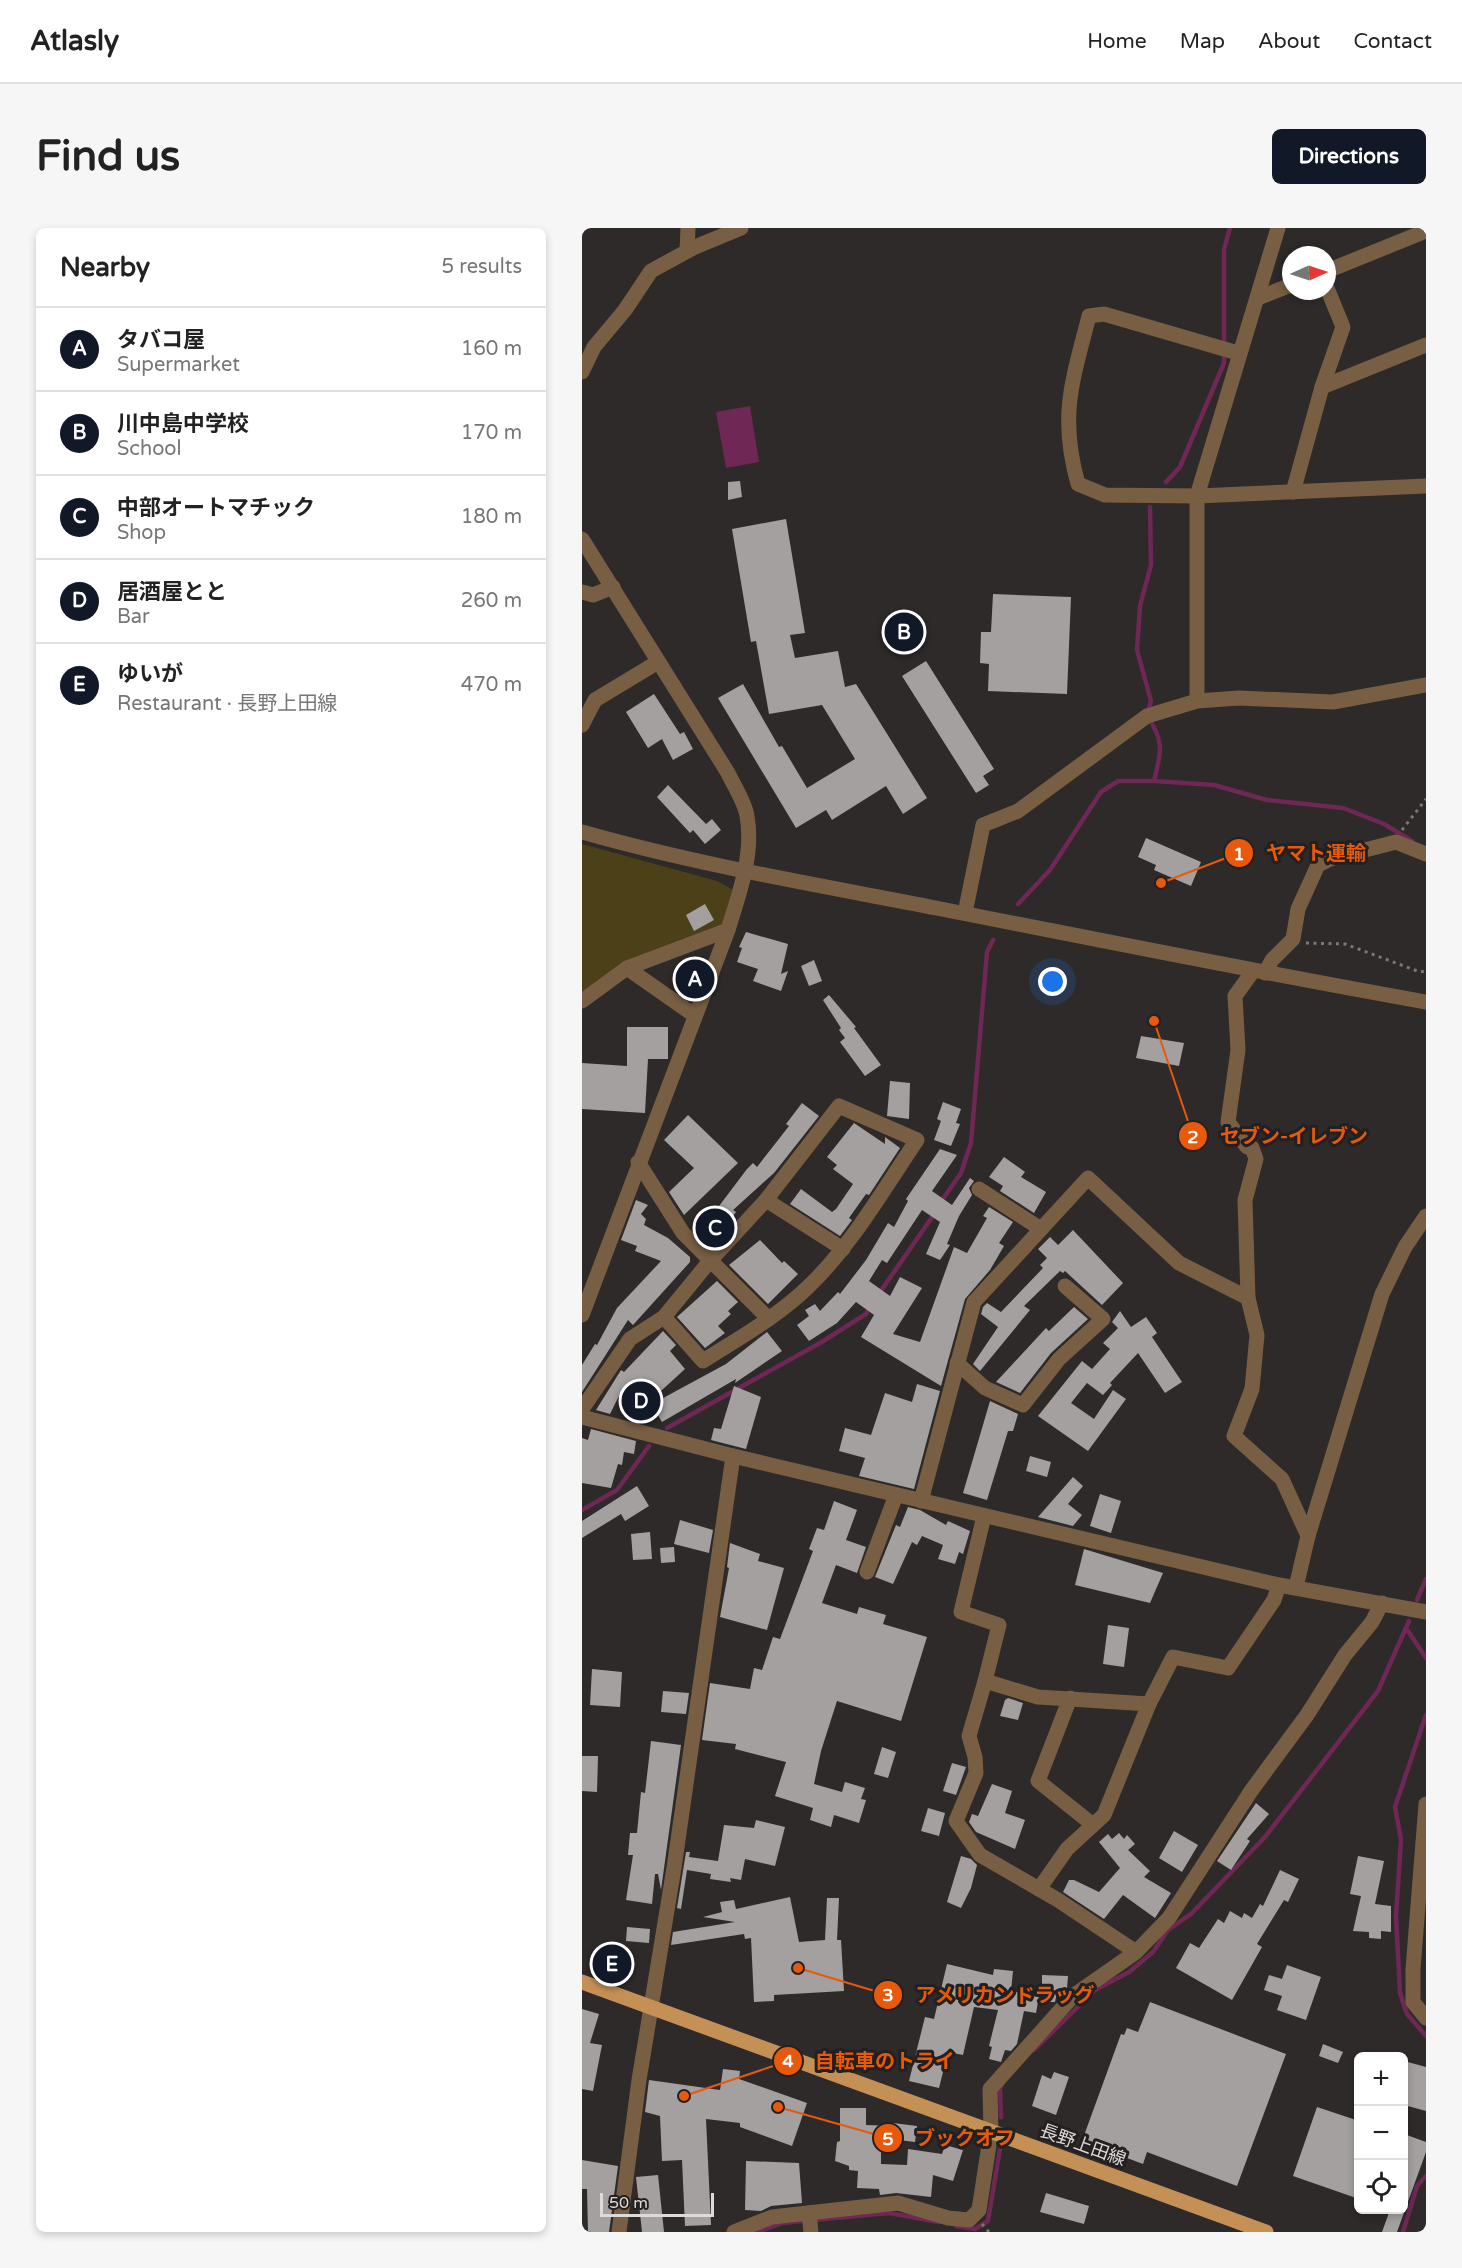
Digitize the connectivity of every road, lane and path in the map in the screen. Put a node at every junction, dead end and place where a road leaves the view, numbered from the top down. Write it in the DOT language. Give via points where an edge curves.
graph roads {
  1 [pos="688,228"];
  2 [pos="741,228"];
  3 [pos="1278,228"];
  4 [pos="1426,231"];
  5 [pos="687,251"];
  6 [pos="1336,267"];
  7 [pos="1282,289"];
  8 [pos="1258,298"];
  9 [pos="1332,300"];
  10 [pos="1426,345"];
  11 [pos="1238,352"];
  12 [pos="582,372"];
  13 [pos="1322,387"];
  14 [pos="1426,486"];
  15 [pos="1293,492"];
  16 [pos="1197,496"];
  17 [pos="582,539"];
  18 [pos="613,586"];
  19 [pos="582,592"];
  20 [pos="658,663"];
  21 [pos="1426,685"];
  22 [pos="1197,701"];
  23 [pos="582,725"];
  24 [pos="1426,799"];
  25 [pos="582,832"];
  26 [pos="1396,842"];
  27 [pos="1426,854"];
  28 [pos="744,870"];
  29 [pos="965,914"];
  30 [pos="728,930"];
  31 [pos="1293,939"];
  32 [pos="627,968"];
  33 [pos="1426,971"];
  34 [pos="1259,972"];
  35 [pos="582,1001"];
  36 [pos="1426,1002"];
  37 [pos="694,1015"];
  38 [pos="638,1162"];
  39 [pos="979,1189"];
  40 [pos="766,1200"];
  41 [pos="1426,1216"];
  42 [pos="1041,1229"];
  43 [pos="843,1249"];
  44 [pos="709,1262"];
  45 [pos="1065,1286"];
  46 [pos="1248,1298"];
  47 [pos="582,1314"];
  48 [pos="664,1317"];
  49 [pos="769,1319"];
  50 [pos="957,1364"];
  51 [pos="582,1409"];
  52 [pos="582,1417"];
  53 [pos="733,1456"];
  54 [pos="896,1495"];
  55 [pos="921,1501"];
  56 [pos="984,1516"];
  57 [pos="1308,1536"];
  58 [pos="867,1572"];
  59 [pos="1279,1585"];
  60 [pos="1296,1587"];
  61 [pos="1382,1603"];
  62 [pos="1426,1612"];
  63 [pos="985,1681"];
  64 [pos="1070,1698"];
  65 [pos="1149,1704"];
  66 [pos="1426,1804"];
  67 [pos="1092,1824"];
  68 [pos="1039,1889"];
  69 [pos="1136,1952"];
  70 [pos="582,1982"];
  71 [pos="650,2006"];
  72 [pos="1426,2018"];
  73 [pos="991,2132"];
  74 [pos="810,2222"];
  75 [pos="619,2232"];
  76 [pos="734,2232"];
  77 [pos="1266,2232"];
  1 -- 5 [label="street"];
  2 -- 5 [label="street"];
  3 -- 8 [label="street"];
  4 -- 6 [label="street"];
  5 -- 12 [label="street" via="651,271 594,347"];
  7 -- 8 [label="street"];
  8 -- 11 [label="street"];
  9 -- 13 [label="street" via="1343,327"];
  10 -- 13 [label="street"];
  11 -- 16 [label="street"];
  11 -- 16 [label="street" via="1104,314 1089,316 1068,400 1068,450 1078,484 1105,495"];
  13 -- 15 [label="street"];
  14 -- 15 [label="street"];
  15 -- 16 [label="street"];
  16 -- 22 [label="street"];
  17 -- 18 [label="street"];
  18 -- 19 [label="street" via="593,595"];
  18 -- 20 [label="street"];
  20 -- 23 [label="street" via="595,700"];
  20 -- 28 [label="street" via="728,773 747,813 749,840"];
  21 -- 22 [label="street" via="1333,702 1239,698"];
  22 -- 29 [label="street" via="1147,716 1018,811 983,825"];
  24 -- 26 [label="path"];
  25 -- 28 [label="street" via="637,848"];
  26 -- 27 [label="street"];
  26 -- 31 [label="street" via="1318,865 1298,909"];
  28 -- 29 [label="street"];
  28 -- 30 [label="street"];
  29 -- 34 [label="street"];
  30 -- 32 [label="street"];
  30 -- 37 [label="street"];
  31 -- 33 [label="path" via="1314,945 1346,944"];
  31 -- 34 [label="street"];
  32 -- 35 [label="street"];
  32 -- 37 [label="street"];
  34 -- 36 [label="street"];
  34 -- 46 [label="street" via="1235,996 1238,1050 1228,1122 1246,1147 1252,1148 1256,1159 1245,1200"];
  37 -- 38 [label="street"];
  38 -- 44 [label="street" via="683,1233"];
  38 -- 47 [label="street"];
  39 -- 42 [label="street"];
  40 -- 43 [label="street"];
  40 -- 43 [label="street" via="839,1106 917,1140"];
  40 -- 44 [label="street"];
  41 -- 57 [label="street" via="1405,1247 1382,1294"];
  42 -- 46 [label="street" via="1088,1178 1179,1263"];
  42 -- 50 [label="street" via="974,1302"];
  43 -- 49 [label="street" via="808,1287"];
  44 -- 48 [label="street"];
  44 -- 49 [label="street"];
  45 -- 50 [label="street" via="1103,1319 1059,1359 1023,1405 985,1388"];
  46 -- 57 [label="street" via="1257,1335 1252,1389 1234,1436 1282,1479"];
  48 -- 49 [label="street" via="703,1361"];
  48 -- 51 [label="street" via="630,1340"];
  50 -- 55 [label="street"];
  52 -- 53 [label="street"];
  53 -- 54 [label="street"];
  53 -- 71 [label="street" via="674,1868"];
  54 -- 55 [label="street"];
  54 -- 58 [label="street"];
  55 -- 56 [label="street"];
  56 -- 59 [label="street"];
  56 -- 63 [label="street" via="961,1612 999,1625"];
  57 -- 60 [label="street"];
  59 -- 60 [label="street"];
  59 -- 65 [label="street" via="1274,1600 1228,1668 1173,1657"];
  60 -- 61 [label="street"];
  61 -- 62 [label="street"];
  61 -- 69 [label="street" via="1245,1800 1169,1918"];
  63 -- 64 [label="street" via="1038,1697"];
  63 -- 68 [label="street" via="969,1736 976,1773 956,1821 980,1855"];
  64 -- 65 [label="street"];
  64 -- 67 [label="street" via="1038,1781"];
  65 -- 67 [label="street" via="1104,1815"];
  66 -- 72 [label="street" via="1413,1969 1413,2002"];
  67 -- 68 [label="street" via="1067,1849"];
  68 -- 69 [label="street"];
  69 -- 73 [label="street" via="1073,1996 990,2089"];
  70 -- 71 [label="main road, 長野上田線"];
  71 -- 73 [label="main road, 長野上田線"];
  71 -- 75 [label="street"];
  73 -- 74 [label="street" via="979,2210 969,2220 898,2203"];
  73 -- 77 [label="main road, 長野上田線"];
  74 -- 76 [label="street" via="772,2217"];
}
